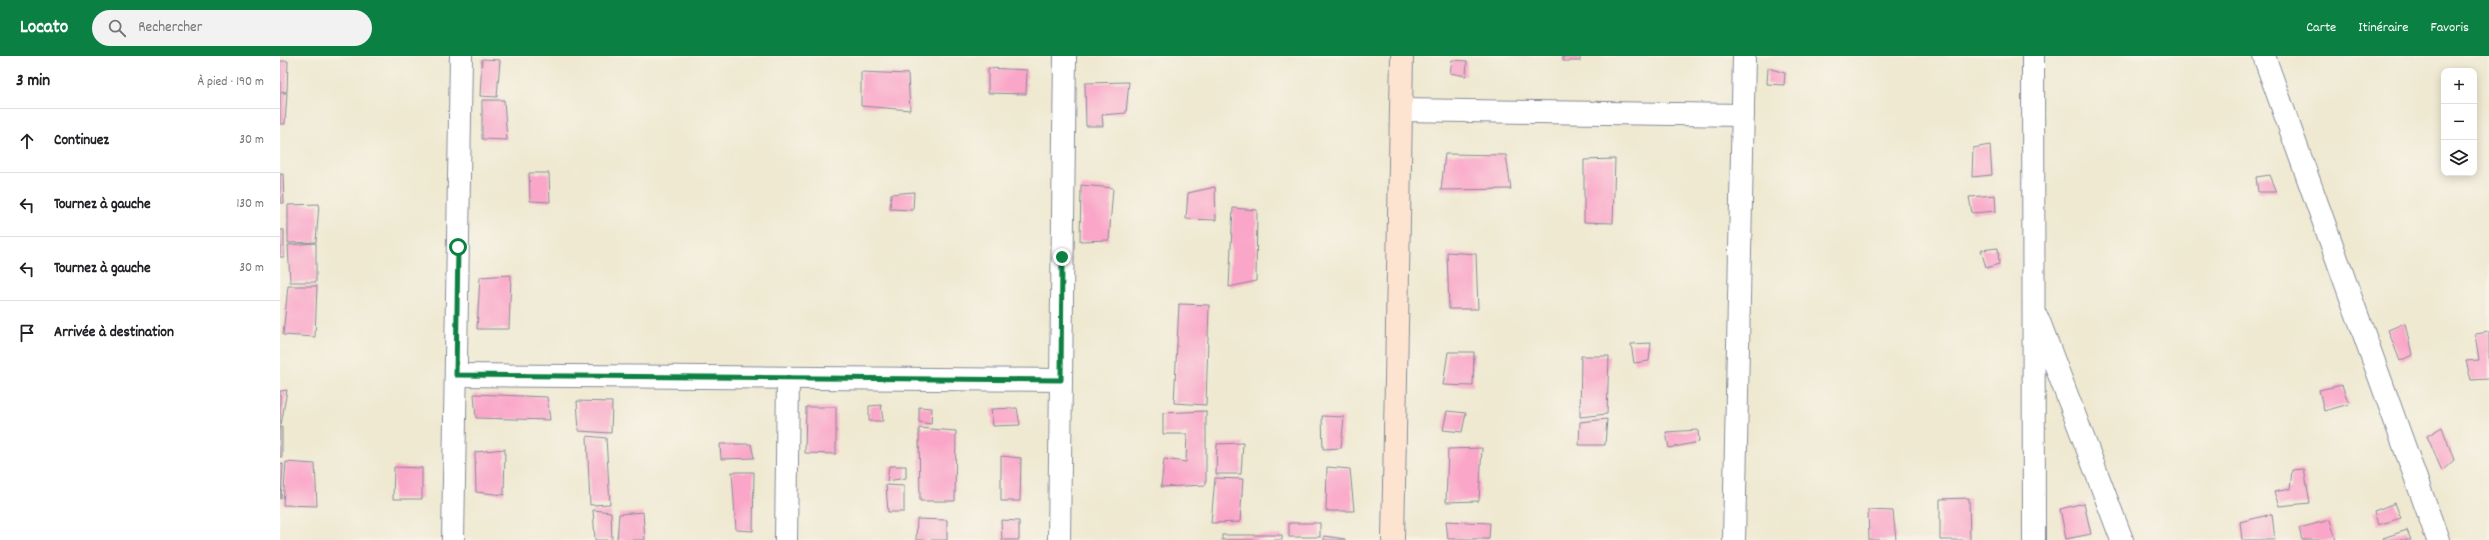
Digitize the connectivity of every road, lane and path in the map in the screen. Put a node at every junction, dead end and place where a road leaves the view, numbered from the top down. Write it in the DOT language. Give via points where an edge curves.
graph roads {
  1 [pos="461,56"];
  2 [pos="1065,56"];
  3 [pos="1402,56"];
  4 [pos="1744,56"];
  5 [pos="2033,56"];
  6 [pos="2264,56"];
  7 [pos="1401,110"];
  8 [pos="1743,115"];
  9 [pos="2033,306"];
  10 [pos="456,375"];
  11 [pos="788,378"];
  12 [pos="1061,380"];
  13 [pos="453,540"];
  14 [pos="786,540"];
  15 [pos="1059,540"];
  16 [pos="1393,540"];
  17 [pos="1734,540"];
  18 [pos="2034,540"];
  19 [pos="2122,540"];
  20 [pos="2438,540"];
  1 -- 10 [label="street"];
  2 -- 12 [label="street"];
  3 -- 7 [label="street"];
  4 -- 8 [label="street"];
  5 -- 9 [label="street"];
  6 -- 20 [label="street"];
  7 -- 8 [label="street"];
  7 -- 16 [label="street"];
  8 -- 17 [label="street"];
  9 -- 18 [label="street"];
  9 -- 19 [label="street"];
  10 -- 11 [label="street"];
  10 -- 13 [label="street"];
  11 -- 12 [label="street"];
  11 -- 14 [label="street"];
  12 -- 15 [label="street"];
}
